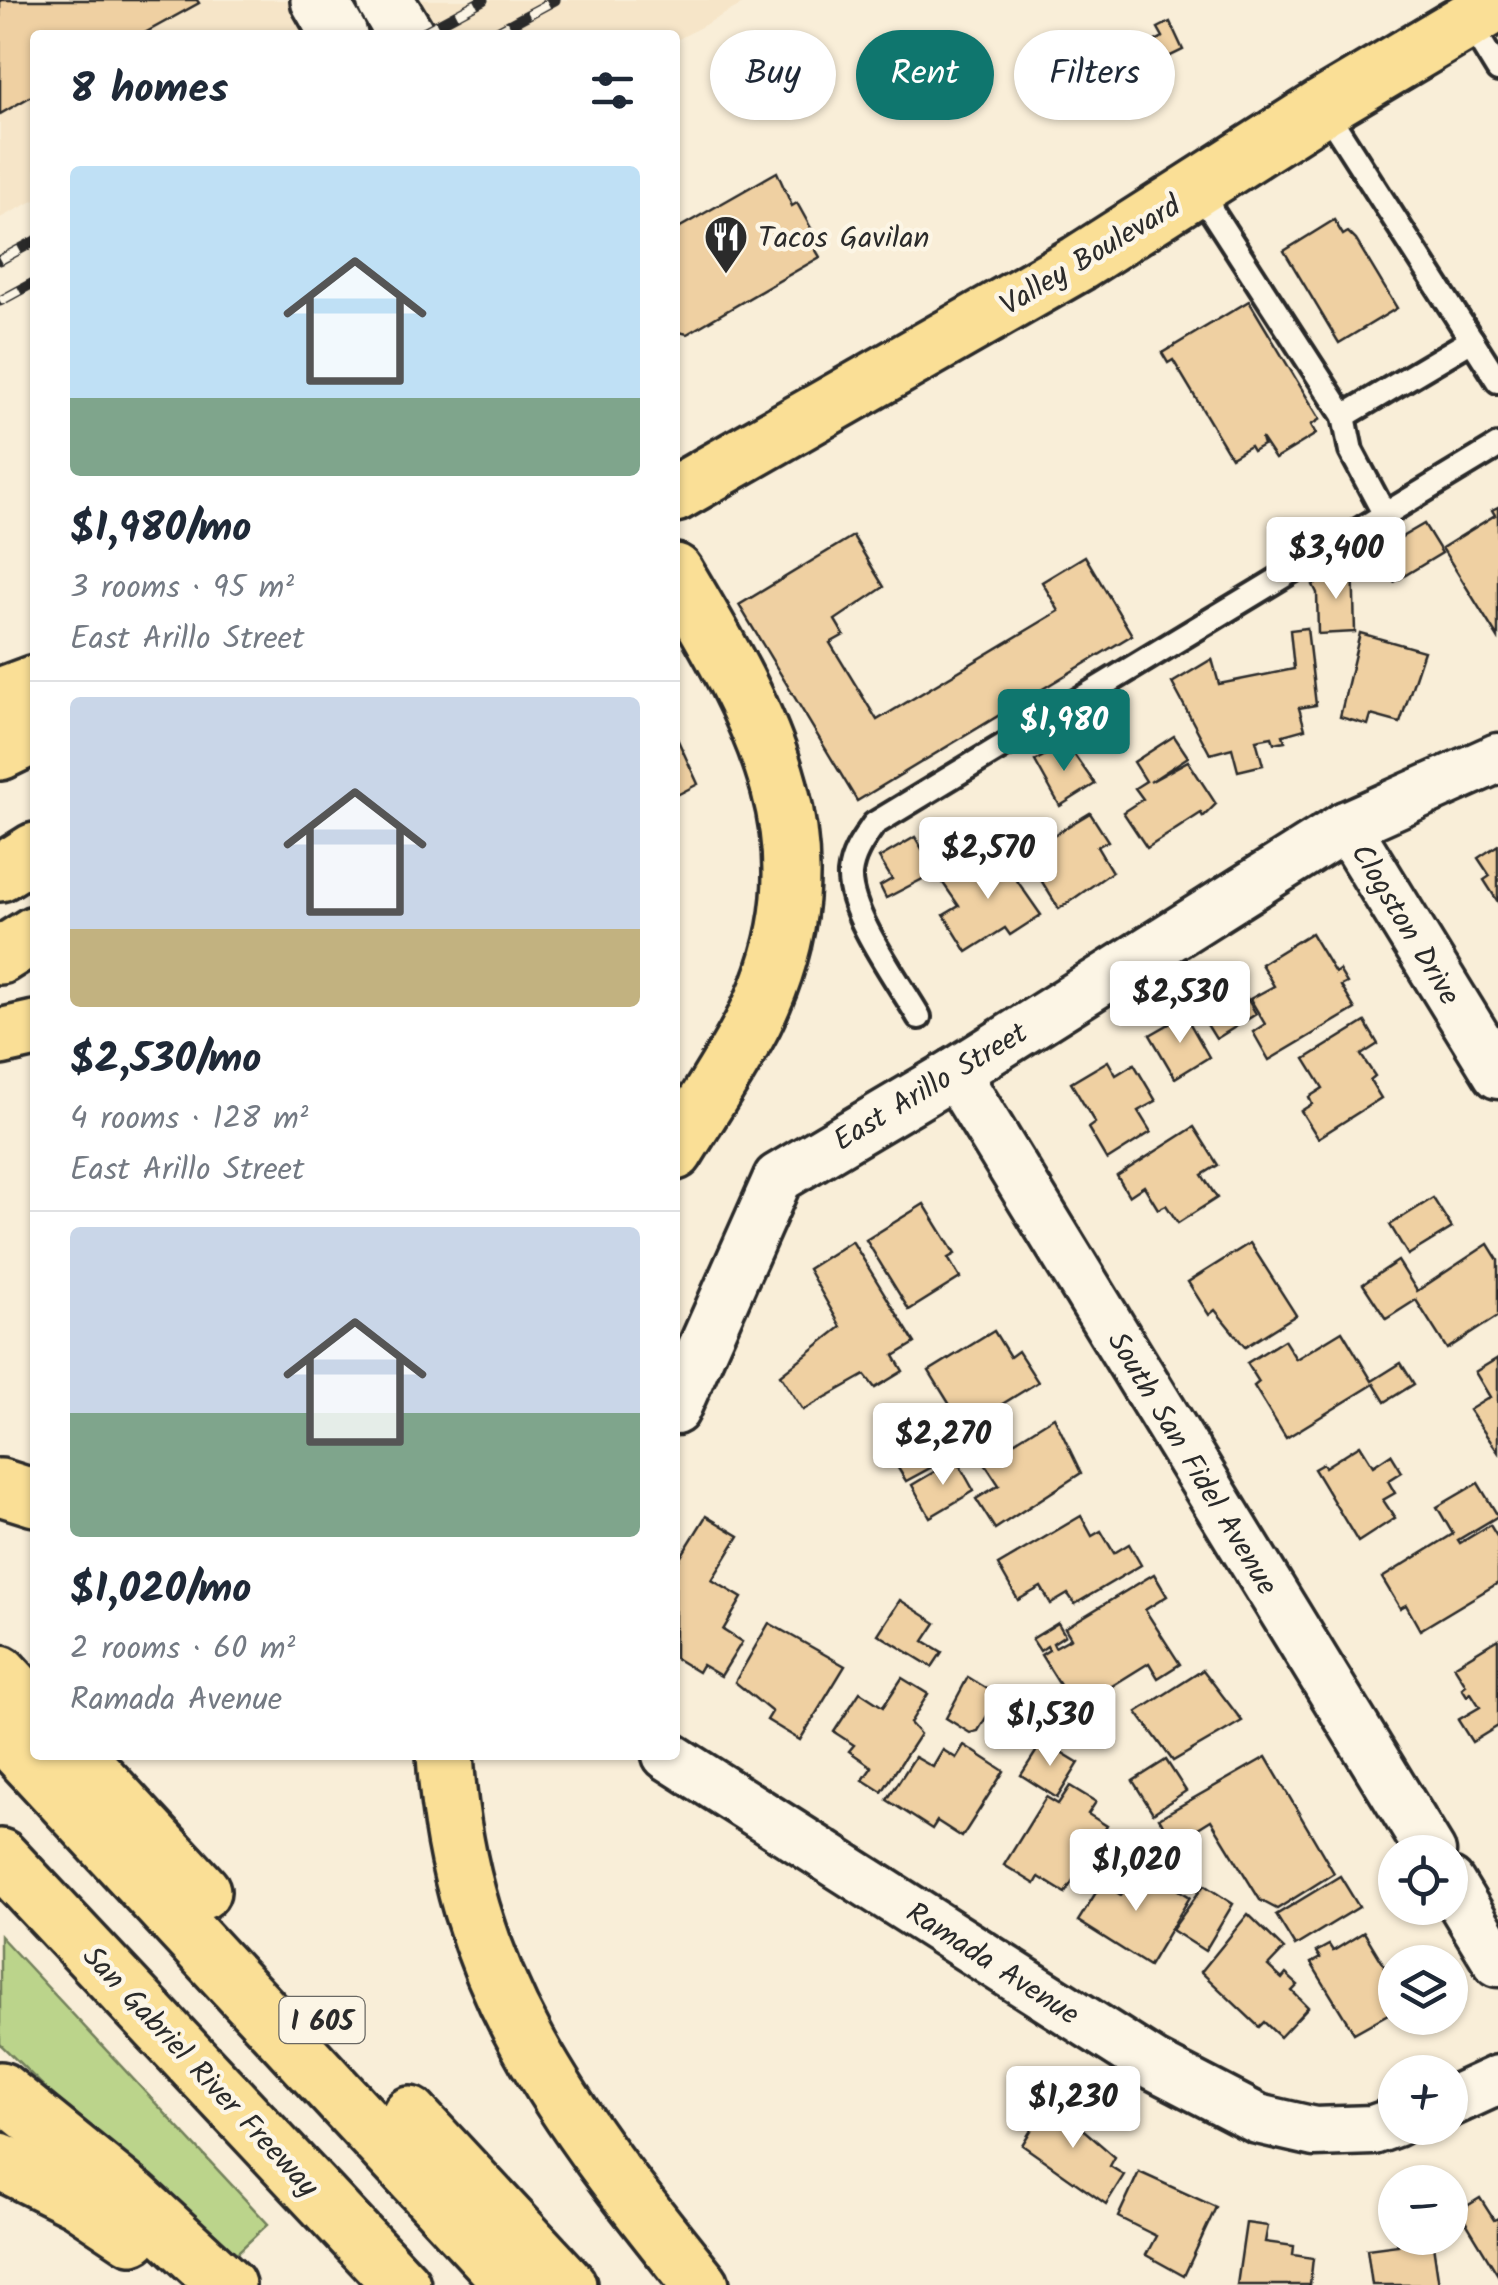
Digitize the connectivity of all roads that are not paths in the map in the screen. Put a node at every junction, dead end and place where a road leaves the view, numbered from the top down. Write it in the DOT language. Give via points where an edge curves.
graph roads {
  1 [pos="318,0"];
  2 [pos="384,0"];
  3 [pos="1483,12"];
  4 [pos="336,30"];
  5 [pos="403,30"];
  6 [pos="1498,70"];
  7 [pos="1323,107"];
  8 [pos="1198,190"];
  9 [pos="1472,340"];
  10 [pos="1498,381"];
  11 [pos="1344,416"];
  12 [pos="1498,446"];
  13 [pos="680,491"];
  14 [pos="1385,515"];
  15 [pos="680,581"];
  16 [pos="30,686"];
  17 [pos="0,696"];
  18 [pos="30,737"];
  19 [pos="0,752"];
  20 [pos="1498,758"];
  21 [pos="1346,826"];
  22 [pos="30,854"];
  23 [pos="0,873"];
  24 [pos="30,937"];
  25 [pos="0,956"];
  26 [pos="919,1017"];
  27 [pos="30,1030"];
  28 [pos="0,1037"];
  29 [pos="955,1073"];
  30 [pos="1498,1074"];
  31 [pos="680,1144"];
  32 [pos="680,1399"];
  33 [pos="0,1487"];
  34 [pos="30,1496"];
  35 [pos="0,1673"];
  36 [pos="30,1706"];
  37 [pos="0,1730"];
  38 [pos="81,1760"];
  39 [pos="447,1760"];
  40 [pos="675,1760"];
  41 [pos="0,1772"];
  42 [pos="1421,1835"];
  43 [pos="0,1858"];
  44 [pos="1468,1913"];
  45 [pos="1498,1962"];
  46 [pos="1498,2080"];
  47 [pos="0,2090"];
  48 [pos="1468,2094"];
  49 [pos="1378,2128"];
  50 [pos="0,2160"];
  51 [pos="196,2285"];
  52 [pos="227,2285"];
  53 [pos="402,2285"];
  54 [pos="476,2285"];
  55 [pos="514,2285"];
  56 [pos="568,2285"];
  57 [pos="701,2285"];
  1 -- 4 [label="main road"];
  2 -- 5 [label="main road"];
  3 -- 6 [label="lane"];
  3 -- 7 [label="main road, Valley Boulevard"];
  7 -- 8 [label="main road, Valley Boulevard"];
  7 -- 9 [label="lane"];
  8 -- 11 [label="lane"];
  8 -- 13 [label="main road, Valley Boulevard"];
  9 -- 10 [label="lane"];
  9 -- 11 [label="lane"];
  11 -- 14 [label="lane" via="1350,451"];
  12 -- 14 [label="lane"];
  14 -- 26 [label="lane" via="874,824 850,874 853,899"];
  15 -- 31 [label="main road" via="773,756 792,867 778,956 755,1018"];
  16 -- 17 [label="main road"];
  18 -- 19 [label="main road"];
  20 -- 21 [label="street, East Arillo Street"];
  21 -- 29 [label="street, East Arillo Street"];
  21 -- 30 [label="street, Clogston Drive"];
  22 -- 23 [label="main road"];
  24 -- 25 [label="main road"];
  27 -- 28 [label="main road"];
  29 -- 32 [label="street, East Arillo Street" via="778,1178"];
  29 -- 42 [label="street, South San Fidel Avenue"];
  33 -- 34 [label="main road"];
  35 -- 36 [label="main road"];
  37 -- 55 [label="main road"];
  38 -- 56 [label="main road, I 605"];
  39 -- 57 [label="main road" via="464,1880 503,1996 565,2111"];
  40 -- 49 [label="street, Ramada Avenue" via="1154,2065 1241,2110 1315,2132"];
  41 -- 54 [label="main road"];
  43 -- 53 [label="main road, San Gabriel River Freeway"];
  44 -- 45 [label="street"];
  46 -- 48 [label="street"];
  47 -- 52 [label="main road"];
  50 -- 51 [label="main road" via="78,2200"];
}
